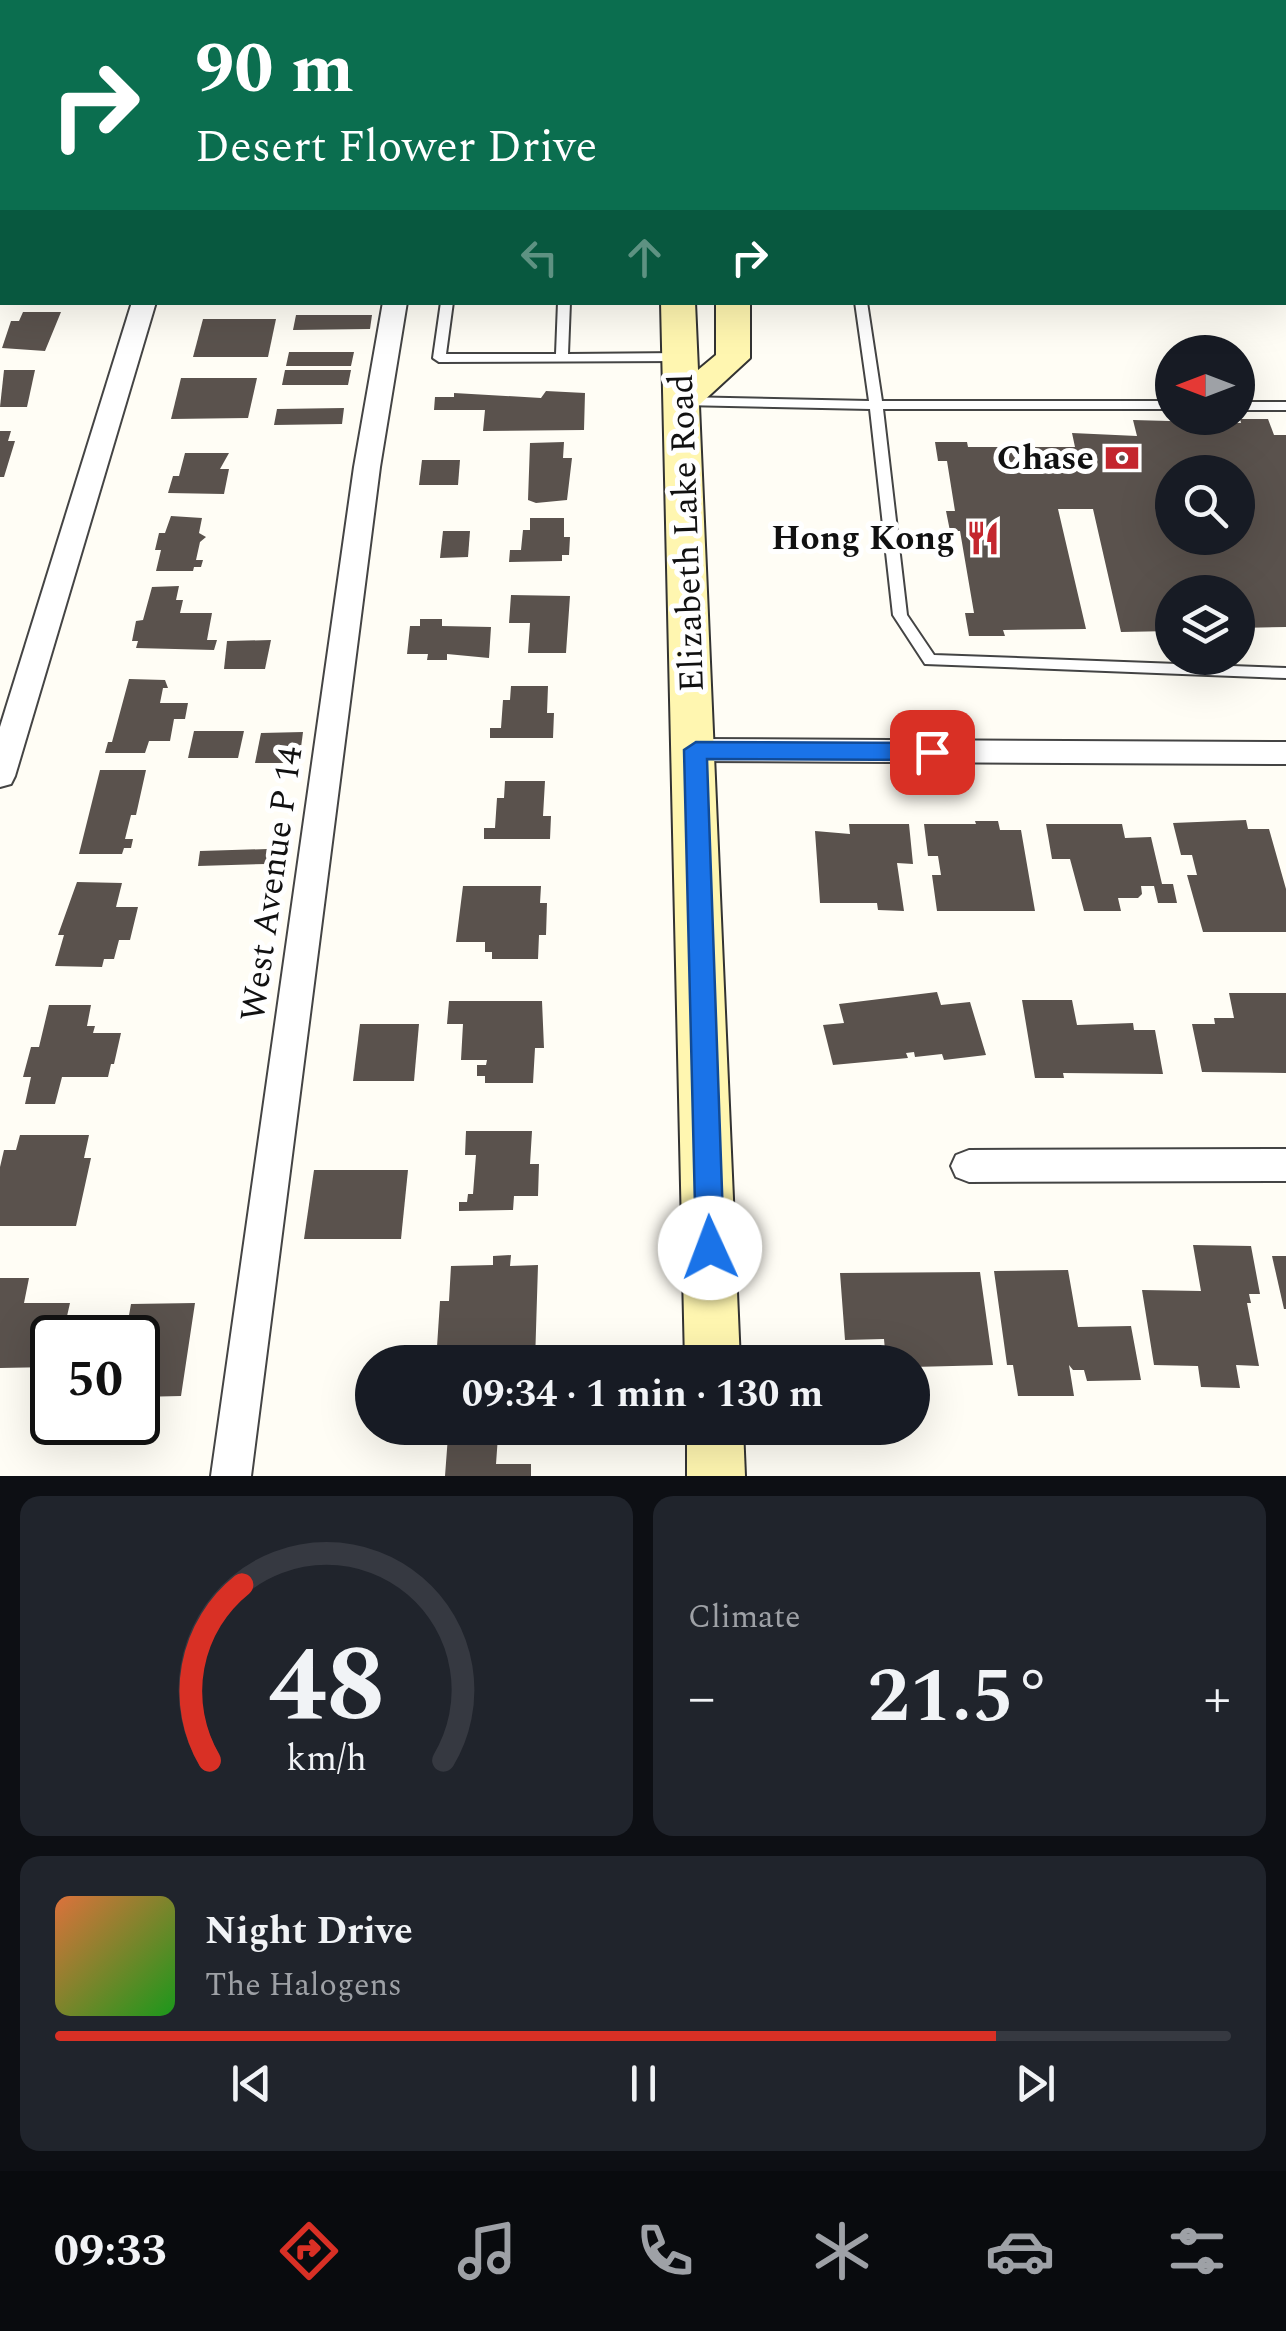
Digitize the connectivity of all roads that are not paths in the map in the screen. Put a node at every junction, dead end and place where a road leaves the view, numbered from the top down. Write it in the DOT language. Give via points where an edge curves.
graph roads {
  1 [pos="143,305"];
  2 [pos="395,305"];
  3 [pos="447,305"];
  4 [pos="564,305"];
  5 [pos="678,305"];
  6 [pos="733,305"];
  7 [pos="861,305"];
  8 [pos="681,357"];
  9 [pos="562,358"];
  10 [pos="682,401"];
  11 [pos="876,405"];
  12 [pos="1155,406"];
  13 [pos="1255,406"];
  14 [pos="1286,406"];
  15 [pos="1286,673"];
  16 [pos="15,676"];
  17 [pos="696,750"];
  18 [pos="1286,753"];
  19 [pos="0,776"];
  20 [pos="1286,1165"];
  21 [pos="969,1166"];
  22 [pos="713,1345"];
  23 [pos="715,1445"];
  24 [pos="232,1476"];
  25 [pos="716,1476"];
  1 -- 16 [label="street"];
  2 -- 24 [label="street, West Avenue P 14" via="367,467"];
  3 -- 9 [label="lane" via="439,358"];
  4 -- 9 [label="lane"];
  5 -- 8 [label="main road, Elizabeth Lake Road"];
  6 -- 10 [label="main road" via="733,358"];
  7 -- 11 [label="lane"];
  8 -- 9 [label="lane"];
  8 -- 10 [label="main road, Elizabeth Lake Road"];
  10 -- 11 [label="lane"];
  10 -- 17 [label="main road, Elizabeth Lake Road"];
  11 -- 12 [label="lane"];
  11 -- 15 [label="lane" via="900,615 930,660"];
  13 -- 14 [label="lane"];
  16 -- 19 [label="street"];
  17 -- 18 [label="street"];
  17 -- 22 [label="main road, Elizabeth Lake Road"];
  20 -- 21 [label="street"];
  23 -- 25 [label="main road"];
}
